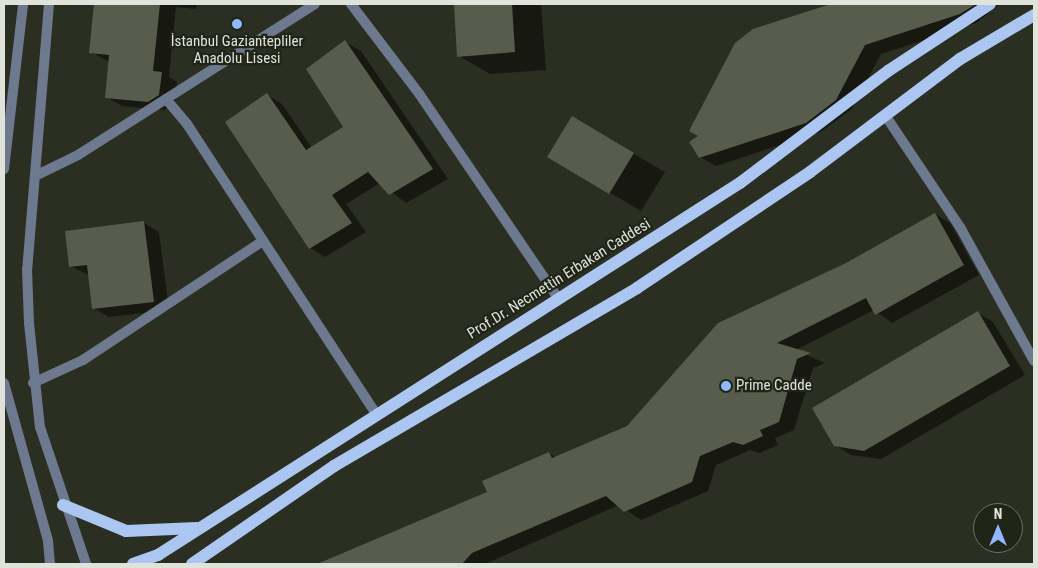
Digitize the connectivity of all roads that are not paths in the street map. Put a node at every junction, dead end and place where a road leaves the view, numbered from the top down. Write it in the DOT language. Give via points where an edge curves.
graph roads {
  1 [pos="23,4"];
  2 [pos="49,4"];
  3 [pos="315,4"];
  4 [pos="351,4"];
  5 [pos="990,4"];
  6 [pos="1034,15"];
  7 [pos="166,99"];
  8 [pos="8,114"];
  9 [pos="886,115"];
  10 [pos="4,169"];
  11 [pos="35,176"];
  12 [pos="263,241"];
  13 [pos="558,298"];
  14 [pos="1034,361"];
  15 [pos="4,383"];
  16 [pos="34,383"];
  17 [pos="376,414"];
  18 [pos="63,505"];
  19 [pos="199,528"];
  20 [pos="50,564"];
  21 [pos="86,564"];
  22 [pos="134,564"];
  23 [pos="192,564"];
  1 -- 8 [label="street"];
  2 -- 11 [label="street"];
  3 -- 7 [label="street"];
  4 -- 13 [label="street" via="420,95"];
  5 -- 13 [label="main road, Prof.Dr. Necmettin Erbakan Caddesi" via="888,71 740,183"];
  6 -- 9 [label="main road" via="960,59"];
  7 -- 11 [label="street" via="78,155"];
  7 -- 12 [label="street" via="187,124"];
  8 -- 10 [label="street"];
  9 -- 14 [label="street" via="960,227"];
  9 -- 23 [label="main road" via="637,288 334,466"];
  11 -- 16 [label="street" via="27,269"];
  12 -- 16 [label="street" via="83,360"];
  12 -- 17 [label="street"];
  13 -- 17 [label="main road, Prof.Dr. Necmettin Erbakan Caddesi"];
  15 -- 20 [label="street" via="48,541"];
  16 -- 18 [label="street" via="40,427"];
  17 -- 19 [label="main road, Prof.Dr. Necmettin Erbakan Caddesi"];
  18 -- 19 [label="main road" via="126,531"];
  18 -- 21 [label="street"];
  19 -- 22 [label="main road, Prof.Dr. Necmettin Erbakan Caddesi" via="158,555"];
}
